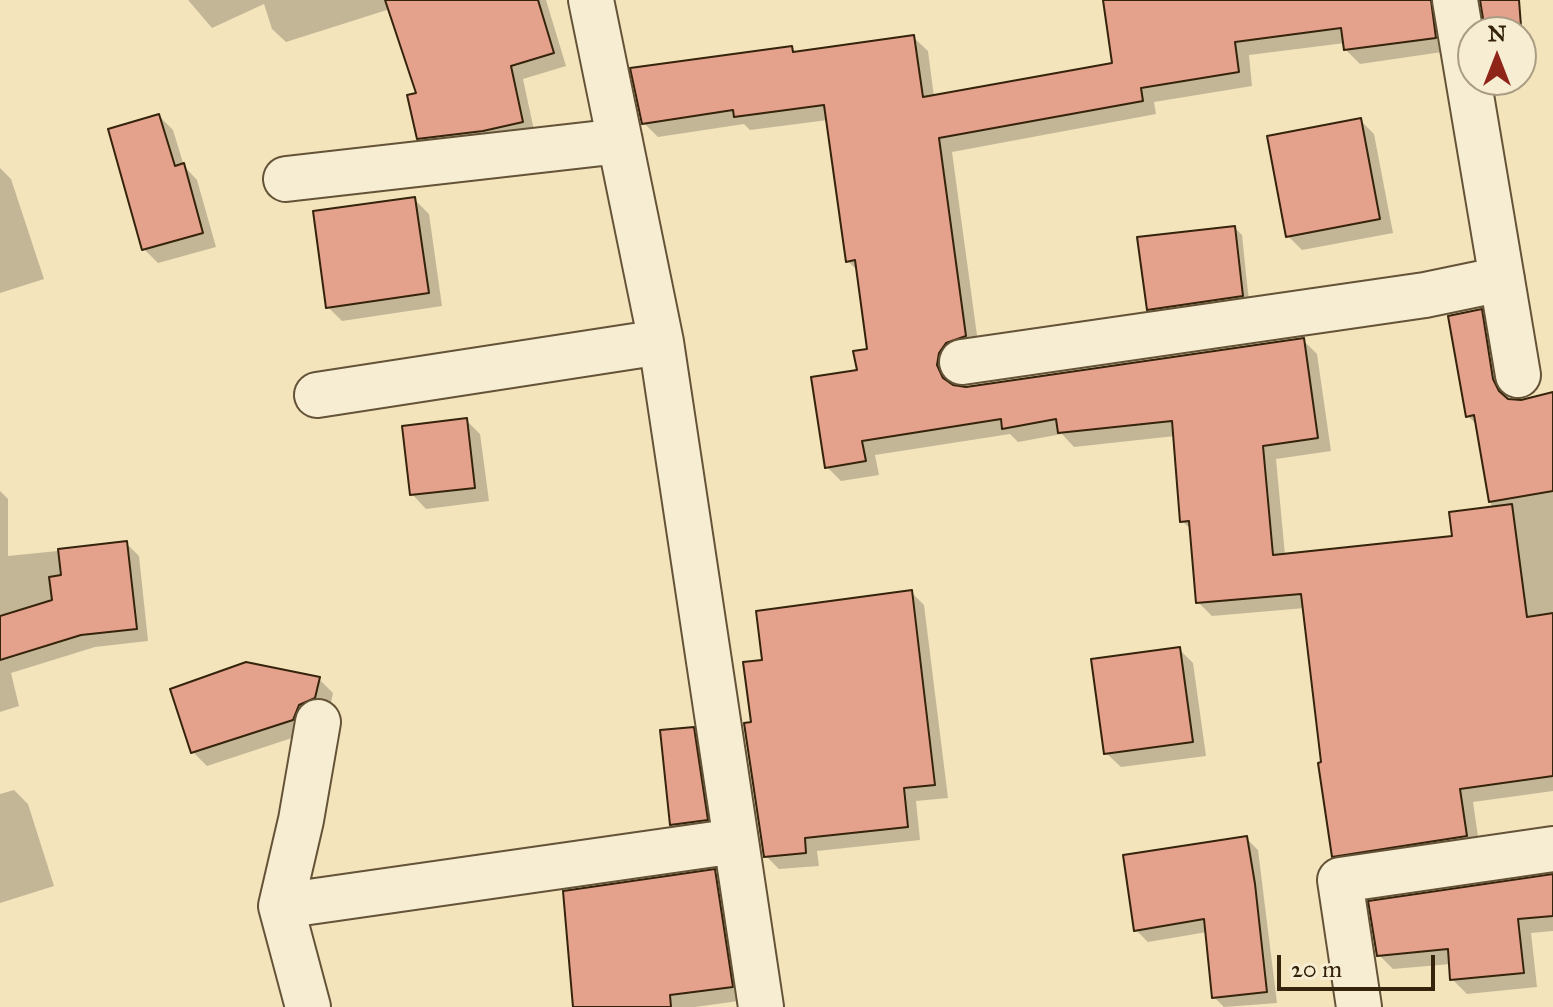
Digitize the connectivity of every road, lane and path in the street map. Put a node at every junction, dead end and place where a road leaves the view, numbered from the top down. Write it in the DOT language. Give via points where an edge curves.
graph roads {
  1 [pos="591,0"];
  2 [pos="1455,0"];
  3 [pos="620,141"];
  4 [pos="286,179"];
  5 [pos="1502,279"];
  6 [pos="661,342"];
  7 [pos="962,362"];
  8 [pos="1518,375"];
  9 [pos="317,395"];
  10 [pos="318,722"];
  11 [pos="736,841"];
  12 [pos="1553,849"];
  13 [pos="281,906"];
  14 [pos="308,1007"];
  15 [pos="761,1007"];
  16 [pos="1359,1007"];
  1 -- 3 [label="street"];
  2 -- 5 [label="street"];
  3 -- 4 [label="street"];
  3 -- 6 [label="street"];
  5 -- 7 [label="street" via="1425,295"];
  5 -- 8 [label="street"];
  6 -- 9 [label="street"];
  6 -- 11 [label="street"];
  10 -- 13 [label="street"];
  11 -- 13 [label="street"];
  11 -- 15 [label="street"];
  12 -- 16 [label="street" via="1340,880"];
  13 -- 14 [label="street"];
}
